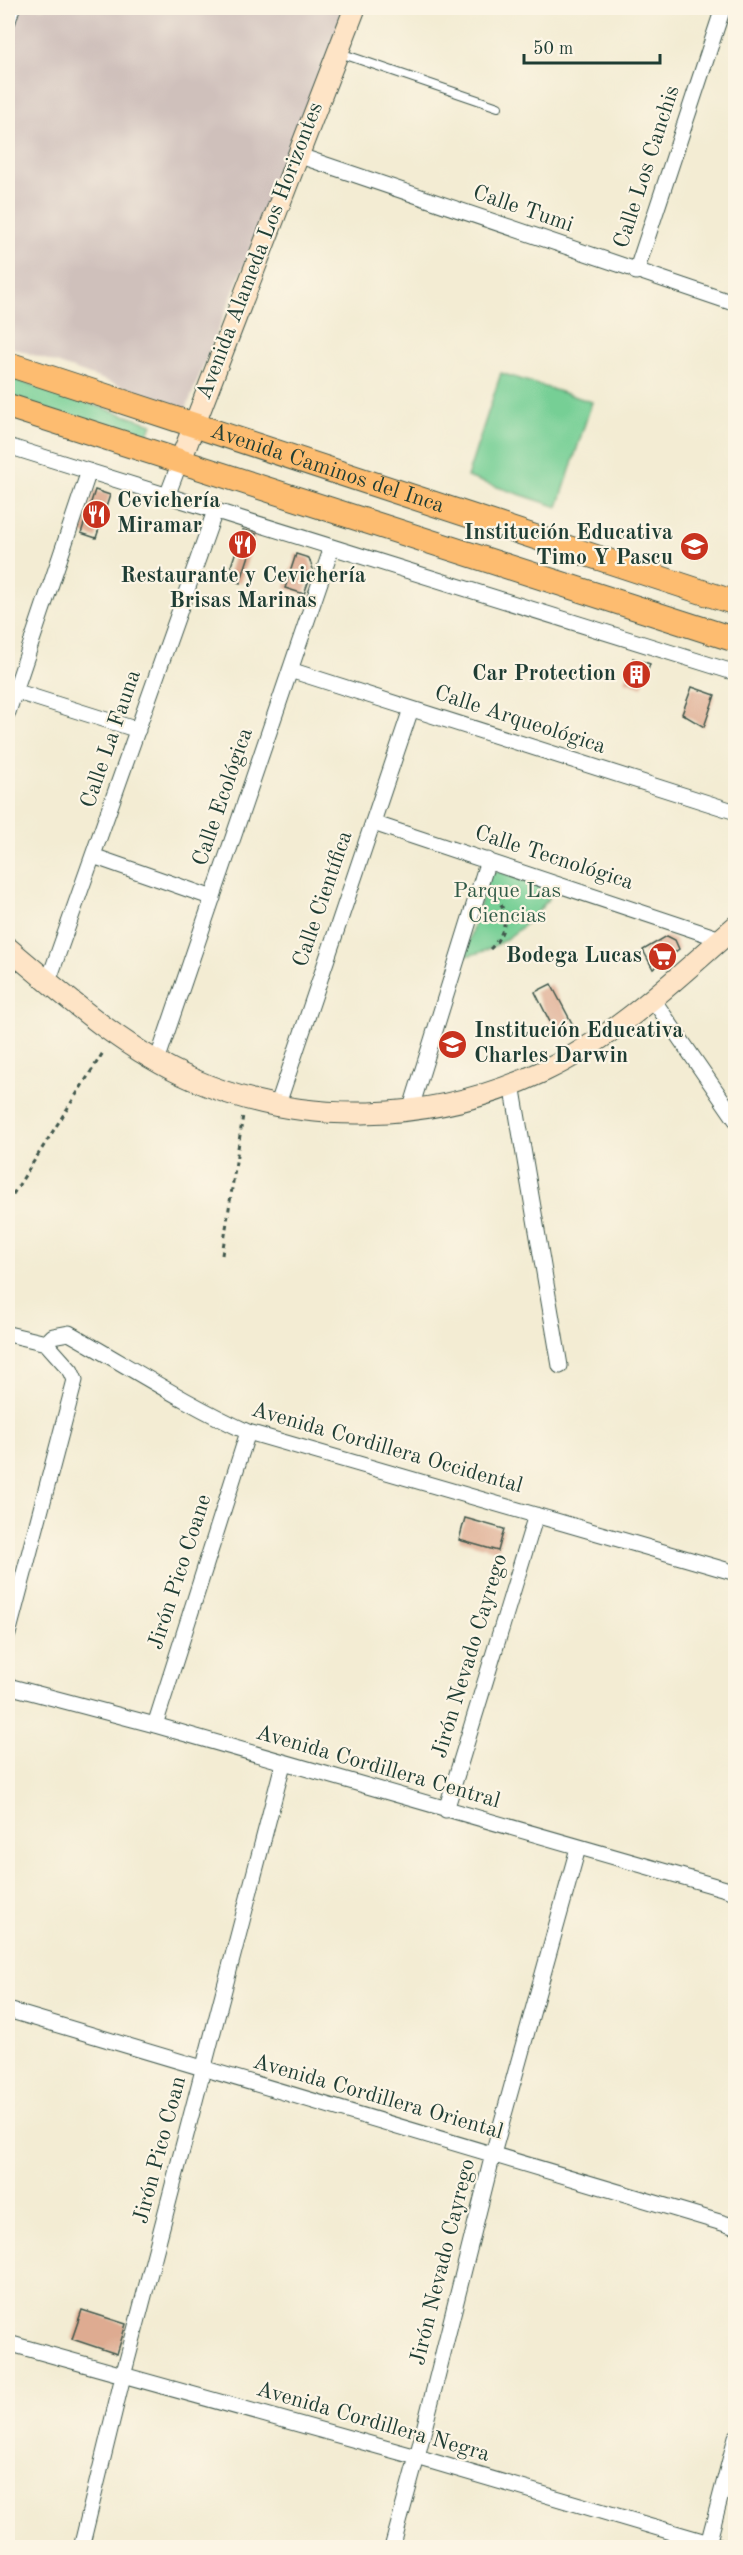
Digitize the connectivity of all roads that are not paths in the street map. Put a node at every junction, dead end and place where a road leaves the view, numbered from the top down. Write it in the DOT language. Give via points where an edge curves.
graph roads {
  1 [pos="12,8"];
  2 [pos="355,8"];
  3 [pos="723,8"];
  4 [pos="8,21"];
  5 [pos="337,52"];
  6 [pos="498,107"];
  7 [pos="297,155"];
  8 [pos="636,272"];
  9 [pos="735,304"];
  10 [pos="8,364"];
  11 [pos="8,406"];
  12 [pos="194,424"];
  13 [pos="8,446"];
  14 [pos="180,462"];
  15 [pos="88,471"];
  16 [pos="167,495"];
  17 [pos="215,511"];
  18 [pos="332,547"];
  19 [pos="735,603"];
  20 [pos="735,640"];
  21 [pos="290,670"];
  22 [pos="735,673"];
  23 [pos="11,690"];
  24 [pos="411,709"];
  25 [pos="8,712"];
  26 [pos="138,730"];
  27 [pos="735,812"];
  28 [pos="373,823"];
  29 [pos="93,856"];
  30 [pos="488,860"];
  31 [pos="213,898"];
  32 [pos="728,933"];
  33 [pos="8,948"];
  34 [pos="48,982"];
  35 [pos="652,998"];
  36 [pos="157,1061"];
  37 [pos="512,1084"];
  38 [pos="278,1104"];
  39 [pos="410,1111"];
  40 [pos="735,1120"];
  41 [pos="8,1334"];
  42 [pos="46,1343"];
  43 [pos="560,1366"];
  44 [pos="248,1432"];
  45 [pos="536,1515"];
  46 [pos="735,1573"];
  47 [pos="8,1634"];
  48 [pos="8,1686"];
  49 [pos="155,1725"];
  50 [pos="283,1764"];
  51 [pos="446,1810"];
  52 [pos="578,1848"];
  53 [pos="735,1892"];
  54 [pos="8,2010"];
  55 [pos="204,2069"];
  56 [pos="493,2154"];
  57 [pos="735,2227"];
  58 [pos="8,2343"];
  59 [pos="123,2376"];
  60 [pos="735,2437"];
  61 [pos="417,2457"];
  62 [pos="707,2545"];
  63 [pos="81,2547"];
  64 [pos="392,2547"];
  65 [pos="726,2547"];
  1 -- 4 [label="street"];
  2 -- 5 [label="street, Avenida Alameda Los Horizontes"];
  3 -- 8 [label="street, Calle Los Canchis"];
  5 -- 6 [label="lane"];
  5 -- 7 [label="street, Avenida Alameda Los Horizontes"];
  7 -- 8 [label="street, Calle Tumi"];
  7 -- 12 [label="street, Avenida Alameda Los Horizontes"];
  8 -- 9 [label="street, Calle Tumi"];
  10 -- 12 [label="main road, Avenida Caminos del Inca"];
  11 -- 14 [label="main road, Avenida Caminos del Inca"];
  12 -- 14 [label="street, Avenida Alameda Los Horizontes"];
  12 -- 19 [label="main road, Avenida Caminos del Inca"];
  13 -- 15 [label="street"];
  14 -- 16 [label="street, Avenida Alameda Los Horizontes"];
  14 -- 20 [label="main road, Avenida Caminos del Inca"];
  15 -- 16 [label="street"];
  15 -- 23 [label="street"];
  16 -- 17 [label="street"];
  17 -- 18 [label="street"];
  17 -- 26 [label="street, Calle La Fauna"];
  18 -- 21 [label="street, Calle Ecológica"];
  18 -- 22 [label="street"];
  21 -- 24 [label="street, Calle Arqueológica"];
  21 -- 31 [label="street, Calle Ecológica"];
  23 -- 25 [label="street"];
  23 -- 26 [label="street"];
  24 -- 27 [label="street, Calle Arqueológica"];
  24 -- 28 [label="street, Calle Científica"];
  26 -- 29 [label="street, Calle La Fauna"];
  28 -- 30 [label="street, Calle Tecnológica"];
  28 -- 38 [label="street, Calle Científica"];
  29 -- 31 [label="street"];
  29 -- 34 [label="street, Calle La Fauna"];
  30 -- 32 [label="street, Calle Tecnológica"];
  30 -- 39 [label="street"];
  31 -- 36 [label="street, Calle Ecológica"];
  32 -- 35 [label="street"];
  33 -- 34 [label="street"];
  34 -- 36 [label="street" via="114,1034"];
  35 -- 37 [label="street" via="583,1049"];
  35 -- 40 [label="street"];
  36 -- 38 [label="street" via="191,1079 246,1098"];
  37 -- 39 [label="street" via="469,1099"];
  37 -- 43 [label="street"];
  38 -- 39 [label="street" via="328,1112"];
  41 -- 42 [label="street"];
  42 -- 44 [label="street, Avenida Cordillera Occidental" via="53,1336 69,1333 200,1410"];
  42 -- 47 [label="street" via="75,1380"];
  44 -- 45 [label="street, Avenida Cordillera Occidental"];
  44 -- 49 [label="street, Jirón Pico Coane"];
  45 -- 46 [label="street, Avenida Cordillera Occidental"];
  45 -- 51 [label="street, Jirón Nevado Cayrego"];
  48 -- 49 [label="street, Avenida Cordillera Central"];
  49 -- 50 [label="street, Avenida Cordillera Central"];
  50 -- 51 [label="street, Avenida Cordillera Central"];
  50 -- 55 [label="street, Jirón Pico Coan"];
  51 -- 52 [label="street, Avenida Cordillera Central"];
  52 -- 53 [label="street, Avenida Cordillera Central"];
  52 -- 56 [label="street, Jirón Nevado Cayrego"];
  54 -- 55 [label="street, Avenida Cordillera Oriental"];
  55 -- 56 [label="street, Avenida Cordillera Oriental"];
  55 -- 59 [label="street, Jirón Pico Coan"];
  56 -- 57 [label="street, Avenida Cordillera Oriental"];
  56 -- 61 [label="street, Jirón Nevado Cayrego"];
  58 -- 59 [label="street, Avenida Cordillera Negra"];
  59 -- 61 [label="street, Avenida Cordillera Negra"];
  59 -- 63 [label="street, Jirón Pico Coan"];
  60 -- 62 [label="street"];
  61 -- 62 [label="street, Avenida Cordillera Negra"];
  61 -- 64 [label="street, Jirón Nevado Cayrego"];
  62 -- 65 [label="street, Avenida Cordillera Negra"];
}
